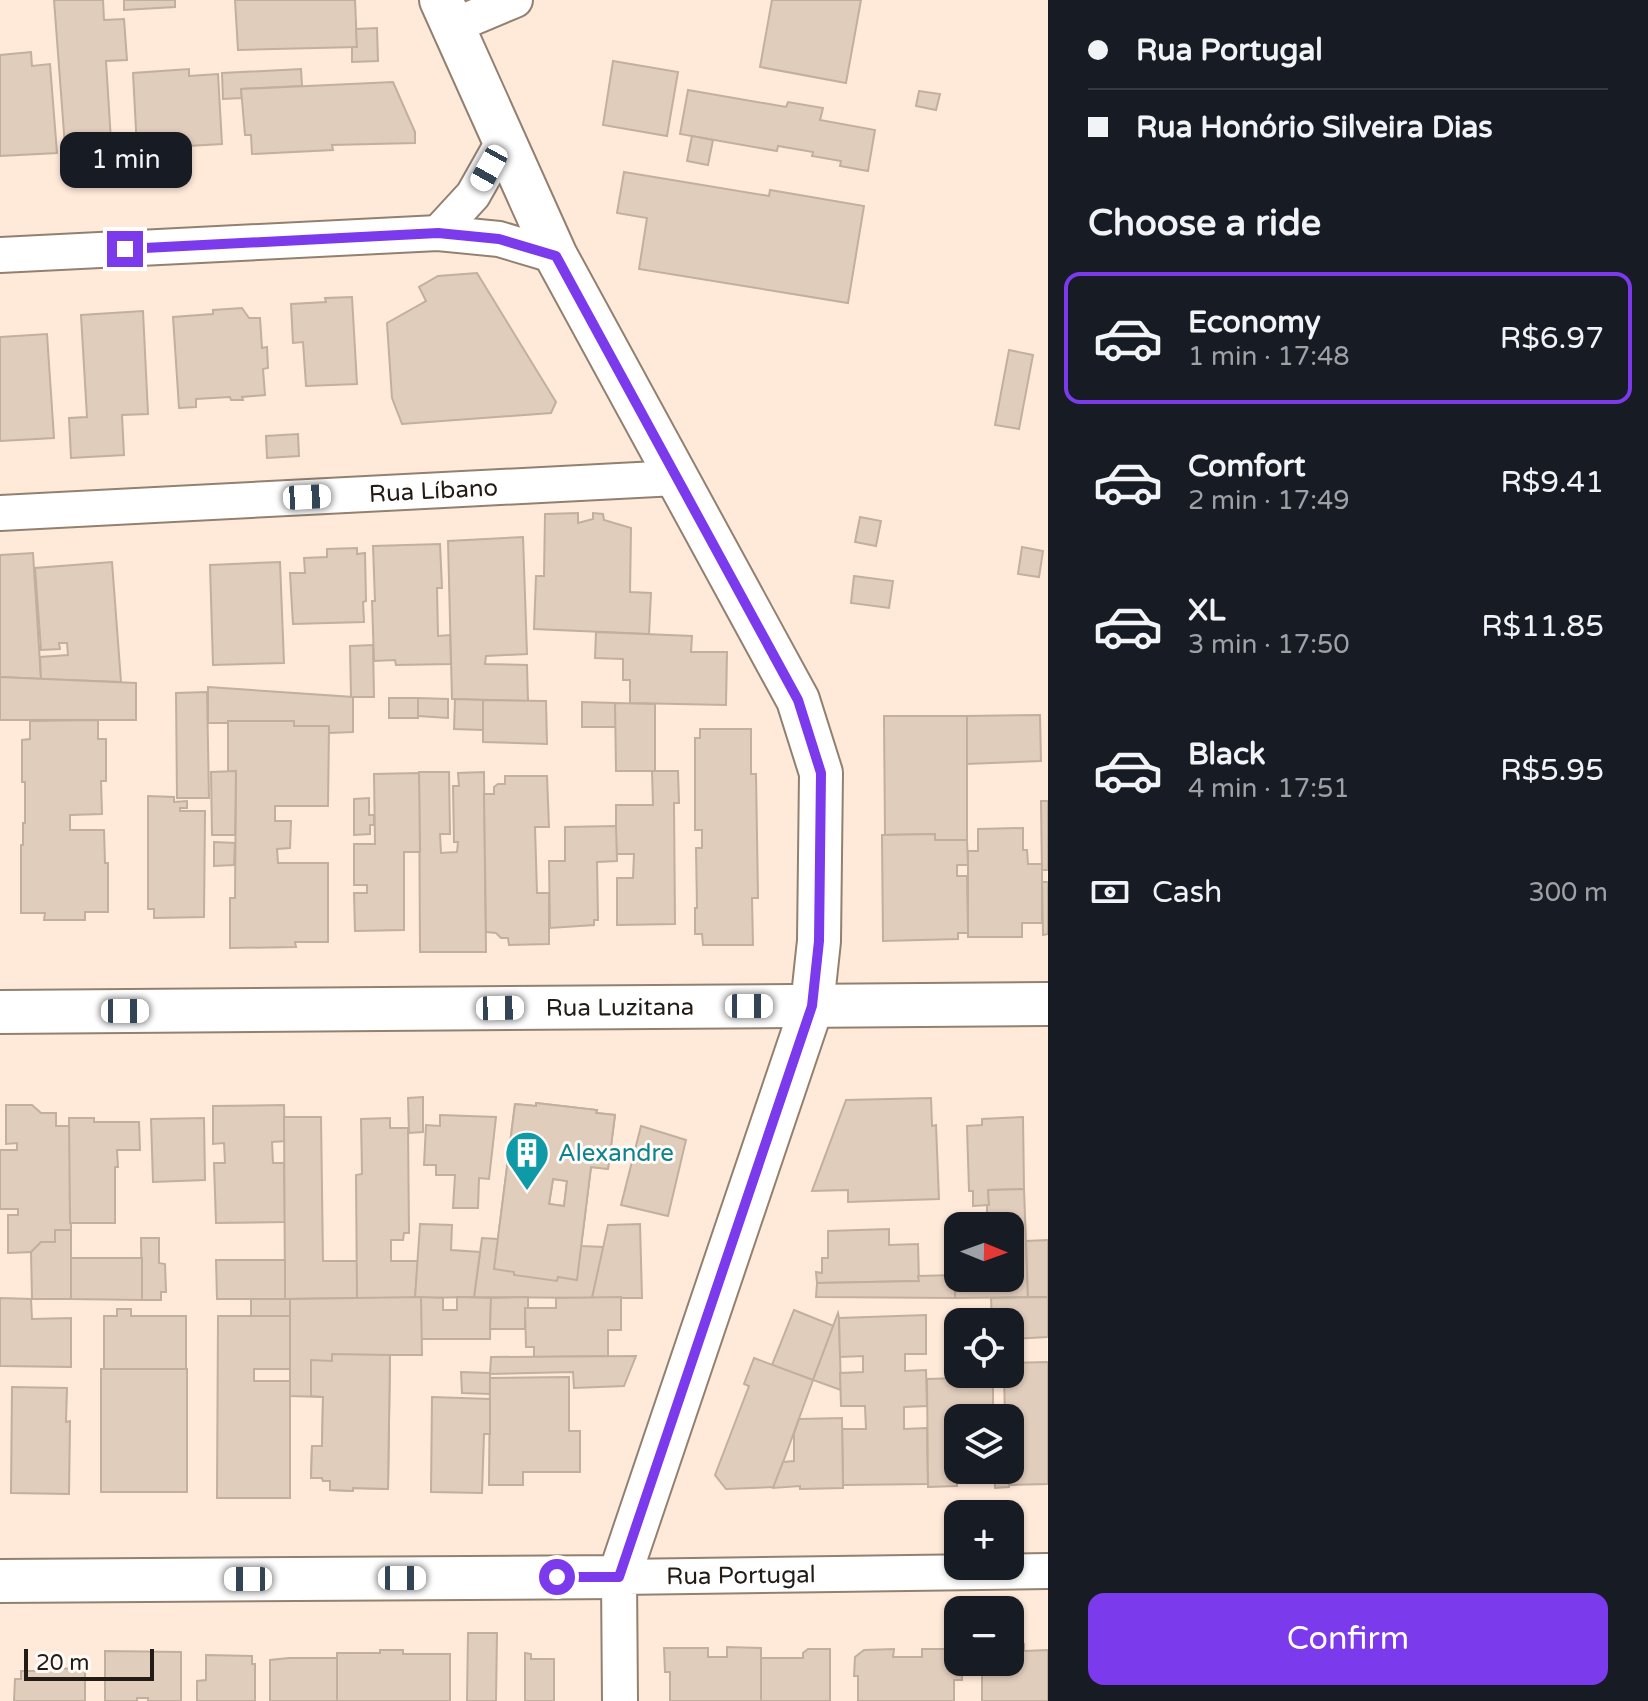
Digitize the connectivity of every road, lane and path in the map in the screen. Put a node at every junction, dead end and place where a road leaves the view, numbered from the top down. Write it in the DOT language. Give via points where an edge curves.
graph roads {
  1 [pos="515,0"];
  2 [pos="447,13"];
  3 [pos="504,140"];
  4 [pos="438,233"];
  5 [pos="0,255"];
  6 [pos="556,256"];
  7 [pos="676,478"];
  8 [pos="0,513"];
  9 [pos="1048,1004"];
  10 [pos="812,1006"];
  11 [pos="0,1012"];
  12 [pos="1048,1571"];
  13 [pos="619,1577"];
  14 [pos="0,1581"];
  15 [pos="620,1701"];
  1 -- 2 [label="street"];
  2 -- 3 [label="street"];
  3 -- 4 [label="street" via="473,195"];
  3 -- 6 [label="street"];
  4 -- 5 [label="street"];
  4 -- 6 [label="street" via="499,239"];
  6 -- 7 [label="street"];
  7 -- 8 [label="street, Rua Líbano"];
  7 -- 10 [label="street" via="798,700 821,773 819,941"];
  9 -- 10 [label="street, Rua Luzitana"];
  10 -- 11 [label="street, Rua Luzitana"];
  10 -- 13 [label="street"];
  12 -- 13 [label="street, Rua Portugal"];
  13 -- 14 [label="street, Rua Portugal"];
  13 -- 15 [label="street"];
}
